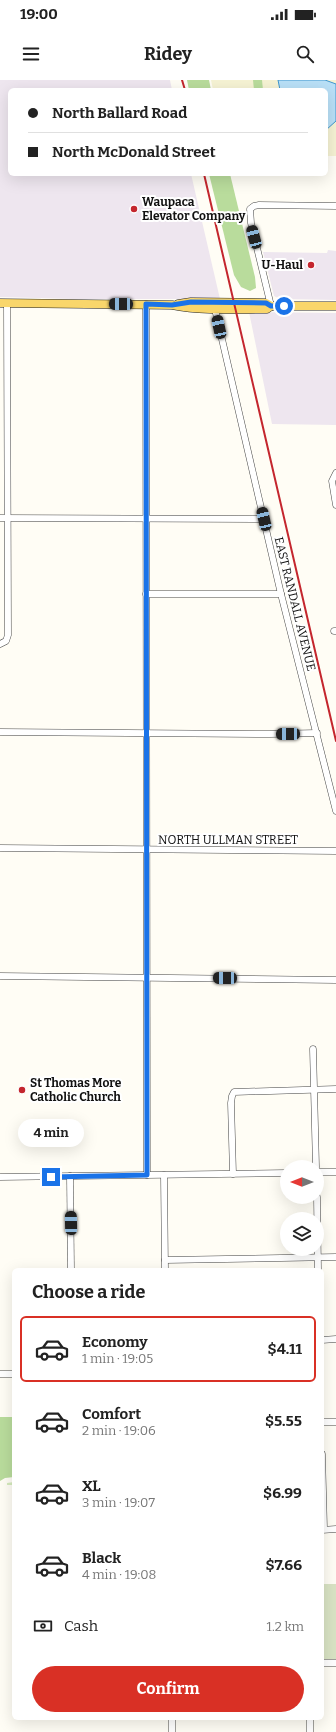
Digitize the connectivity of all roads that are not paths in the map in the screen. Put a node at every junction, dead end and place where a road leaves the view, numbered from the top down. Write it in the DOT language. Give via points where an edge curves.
graph roads {
  1 [pos="336,206"];
  2 [pos="3,303"];
  3 [pos="146,304"];
  4 [pos="172,305"];
  5 [pos="271,306"];
  6 [pos="336,306"];
  7 [pos="215,309"];
  8 [pos="336,472"];
  9 [pos="336,506"];
  10 [pos="0,518"];
  11 [pos="7,518"];
  12 [pos="264,519"];
  13 [pos="146,520"];
  14 [pos="146,594"];
  15 [pos="281,594"];
  16 [pos="3,643"];
  17 [pos="0,732"];
  18 [pos="146,733"];
  19 [pos="317,734"];
  20 [pos="336,811"];
  21 [pos="0,848"];
  22 [pos="146,850"];
  23 [pos="336,852"];
  24 [pos="0,976"];
  25 [pos="146,977"];
  26 [pos="336,980"];
  27 [pos="313,1049"];
  28 [pos="314,1089"];
  29 [pos="336,1089"];
  30 [pos="316,1160"];
  31 [pos="324,1172"];
  32 [pos="336,1172"];
  33 [pos="280,1173"];
  34 [pos="233,1174"];
  35 [pos="147,1175"];
  36 [pos="164,1175"];
  37 [pos="70,1176"];
  38 [pos="0,1178"];
  39 [pos="317,1204"];
  40 [pos="318,1257"];
  41 [pos="336,1257"];
  42 [pos="165,1260"];
  43 [pos="71,1268"];
  44 [pos="165,1268"];
  45 [pos="318,1268"];
  46 [pos="336,1339"];
  47 [pos="324,1340"];
  48 [pos="0,1374"];
  49 [pos="12,1374"];
  50 [pos="324,1422"];
  51 [pos="336,1422"];
  52 [pos="336,1529"];
  53 [pos="324,1530"];
  54 [pos="324,1663"];
  55 [pos="336,1663"];
  56 [pos="172,1720"];
  57 [pos="310,1720"];
  58 [pos="172,1732"];
  59 [pos="310,1732"];
  1 -- 5 [label="street" via="252,206 251,223"];
  2 -- 3 [label="main road"];
  2 -- 11 [label="street"];
  3 -- 4 [label="main road"];
  3 -- 13 [label="street"];
  4 -- 5 [label="main road" via="191,302 266,303"];
  4 -- 7 [label="main road"];
  5 -- 6 [label="main road"];
  5 -- 7 [label="main road" via="267,309"];
  7 -- 12 [label="street, EAST RANDALL AVENUE"];
  8 -- 9 [label="street" via="332,481"];
  10 -- 11 [label="street"];
  11 -- 13 [label="street"];
  11 -- 16 [label="street" via="8,635"];
  12 -- 13 [label="street"];
  12 -- 15 [label="street, EAST RANDALL AVENUE"];
  13 -- 14 [label="street"];
  14 -- 15 [label="street"];
  14 -- 18 [label="street"];
  15 -- 19 [label="street, EAST RANDALL AVENUE"];
  17 -- 18 [label="street"];
  18 -- 19 [label="street"];
  18 -- 22 [label="street"];
  19 -- 20 [label="street, EAST RANDALL AVENUE"];
  21 -- 22 [label="street, NORTH ULLMAN STREET"];
  22 -- 23 [label="street, NORTH ULLMAN STREET"];
  22 -- 25 [label="street"];
  24 -- 25 [label="street"];
  25 -- 26 [label="street"];
  25 -- 35 [label="street"];
  27 -- 28 [label="street"];
  28 -- 29 [label="street"];
  28 -- 30 [label="street"];
  28 -- 34 [label="street" via="236,1091 232,1094"];
  31 -- 32 [label="street"];
  33 -- 34 [label="street"];
  34 -- 36 [label="street"];
  35 -- 36 [label="street"];
  35 -- 37 [label="street"];
  36 -- 42 [label="street"];
  37 -- 38 [label="street"];
  37 -- 43 [label="street"];
  39 -- 40 [label="street"];
  40 -- 41 [label="street"];
  40 -- 42 [label="street"];
  40 -- 45 [label="street"];
  42 -- 44 [label="street"];
  46 -- 47 [label="street"];
  48 -- 49 [label="street"];
  50 -- 51 [label="street"];
  52 -- 53 [label="street"];
  54 -- 55 [label="street"];
  56 -- 58 [label="street"];
  57 -- 59 [label="street"];
}
